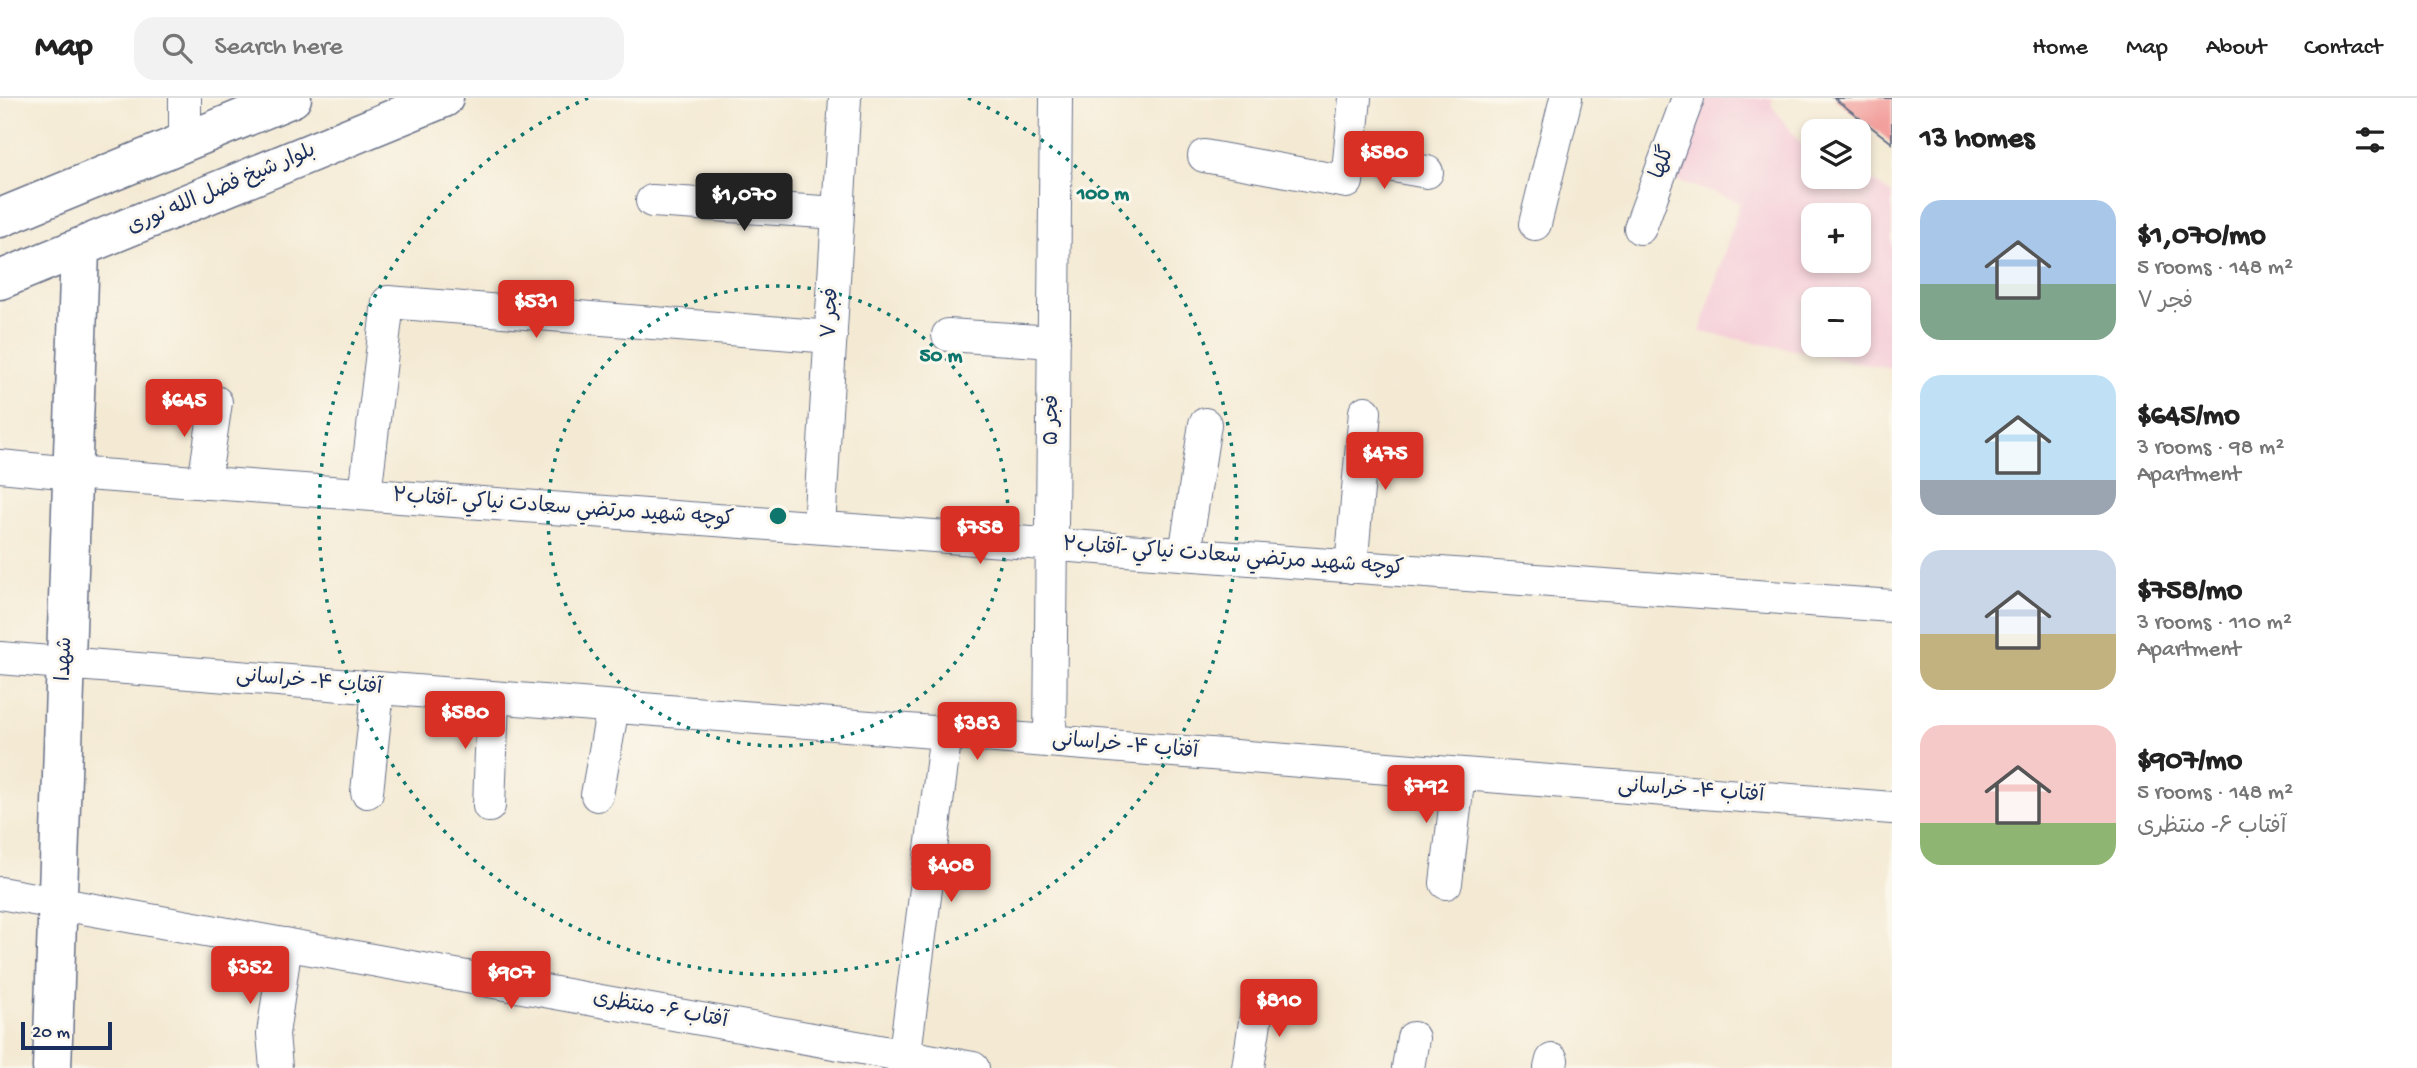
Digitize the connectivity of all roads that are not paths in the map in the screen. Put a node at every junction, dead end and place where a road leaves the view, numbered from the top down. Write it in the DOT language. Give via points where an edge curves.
graph roads {
  1 [pos="185,98"];
  2 [pos="292,98"];
  3 [pos="444,98"];
  4 [pos="845,98"];
  5 [pos="1056,98"];
  6 [pos="1355,98"];
  7 [pos="1566,98"];
  8 [pos="1688,98"];
  9 [pos="185,144"];
  10 [pos="1204,156"];
  11 [pos="1350,158"];
  12 [pos="1427,172"];
  13 [pos="652,201"];
  14 [pos="838,213"];
  15 [pos="0,218"];
  16 [pos="1535,224"];
  17 [pos="1640,228"];
  18 [pos="79,249"];
  19 [pos="0,280"];
  20 [pos="948,335"];
  21 [pos="831,337"];
  22 [pos="1054,342"];
  23 [pos="216,402"];
  24 [pos="1366,412"];
  25 [pos="1205,424"];
  26 [pos="0,466"];
  27 [pos="72,473"];
  28 [pos="204,483"];
  29 [pos="365,494"];
  30 [pos="819,527"];
  31 [pos="1052,545"];
  32 [pos="1185,554"];
  33 [pos="1351,567"];
  34 [pos="1892,606"];
  35 [pos="0,658"];
  36 [pos="65,664"];
  37 [pos="378,689"];
  38 [pos="493,698"];
  39 [pos="613,707"];
  40 [pos="946,733"];
  41 [pos="1050,741"];
  42 [pos="1459,774"];
  43 [pos="367,792"];
  44 [pos="597,795"];
  45 [pos="489,806"];
  46 [pos="1892,808"];
  47 [pos="1446,883"];
  48 [pos="0,893"];
  49 [pos="57,902"];
  50 [pos="286,944"];
  51 [pos="1258,1002"];
  52 [pos="904,1062"];
  53 [pos="52,1068"];
  54 [pos="276,1068"];
  55 [pos="973,1068"];
  56 [pos="1248,1068"];
  1 -- 9 [label="street"];
  2 -- 9 [label="main road"];
  3 -- 18 [label="main road, بلوار شیخ فضل الله نوری"];
  4 -- 14 [label="street, فجر ۷"];
  5 -- 22 [label="street, فجر ۵"];
  6 -- 11 [label="street"];
  7 -- 16 [label="street"];
  8 -- 17 [label="street, گلها"];
  9 -- 15 [label="main road"];
  10 -- 11 [label="street" via="1347,181"];
  11 -- 12 [label="street"];
  13 -- 14 [label="street"];
  14 -- 21 [label="street, فجر ۷"];
  18 -- 19 [label="main road, بلوار شیخ فضل الله نوری"];
  18 -- 27 [label="main road, شهدا"];
  20 -- 22 [label="street"];
  21 -- 29 [label="street" via="388,302"];
  21 -- 30 [label="street, فجر ۷"];
  22 -- 31 [label="street, فجر ۵"];
  23 -- 28 [label="street"];
  24 -- 33 [label="street"];
  25 -- 32 [label="street"];
  26 -- 27 [label="street, كوچه شهيد مرتضي سعادت نياكي -آفتاب۲"];
  27 -- 28 [label="street, كوچه شهيد مرتضي سعادت نياكي -آفتاب۲"];
  27 -- 36 [label="main road, شهدا"];
  28 -- 29 [label="street, كوچه شهيد مرتضي سعادت نياكي -آفتاب۲"];
  29 -- 30 [label="street, كوچه شهيد مرتضي سعادت نياكي -آفتاب۲"];
  30 -- 31 [label="street, كوچه شهيد مرتضي سعادت نياكي -آفتاب۲"];
  31 -- 32 [label="street, كوچه شهيد مرتضي سعادت نياكي -آفتاب۲"];
  31 -- 41 [label="street, فجر ۵"];
  32 -- 33 [label="street, كوچه شهيد مرتضي سعادت نياكي -آفتاب۲"];
  33 -- 34 [label="street, كوچه شهيد مرتضي سعادت نياكي -آفتاب۲"];
  35 -- 36 [label="street, آفتاب ۴- خراسانی"];
  36 -- 37 [label="street, آفتاب ۴- خراسانی"];
  36 -- 49 [label="main road, شهدا"];
  37 -- 38 [label="street, آفتاب ۴- خراسانی"];
  37 -- 43 [label="street"];
  38 -- 39 [label="street, آفتاب ۴- خراسانی"];
  38 -- 45 [label="street"];
  39 -- 40 [label="street, آفتاب ۴- خراسانی"];
  39 -- 44 [label="street"];
  40 -- 41 [label="street, آفتاب ۴- خراسانی"];
  40 -- 52 [label="street"];
  41 -- 42 [label="street, آفتاب ۴- خراسانی"];
  42 -- 46 [label="street, آفتاب ۴- خراسانی"];
  42 -- 47 [label="street"];
  48 -- 49 [label="street, آفتاب ۶- منتظری"];
  49 -- 50 [label="street, آفتاب ۶- منتظری"];
  49 -- 53 [label="main road, شهدا"];
  50 -- 52 [label="street, آفتاب ۶- منتظری"];
  50 -- 54 [label="street" via="273,1034"];
  51 -- 56 [label="street"];
  52 -- 55 [label="street, آفتاب ۶- منتظری"];
}
